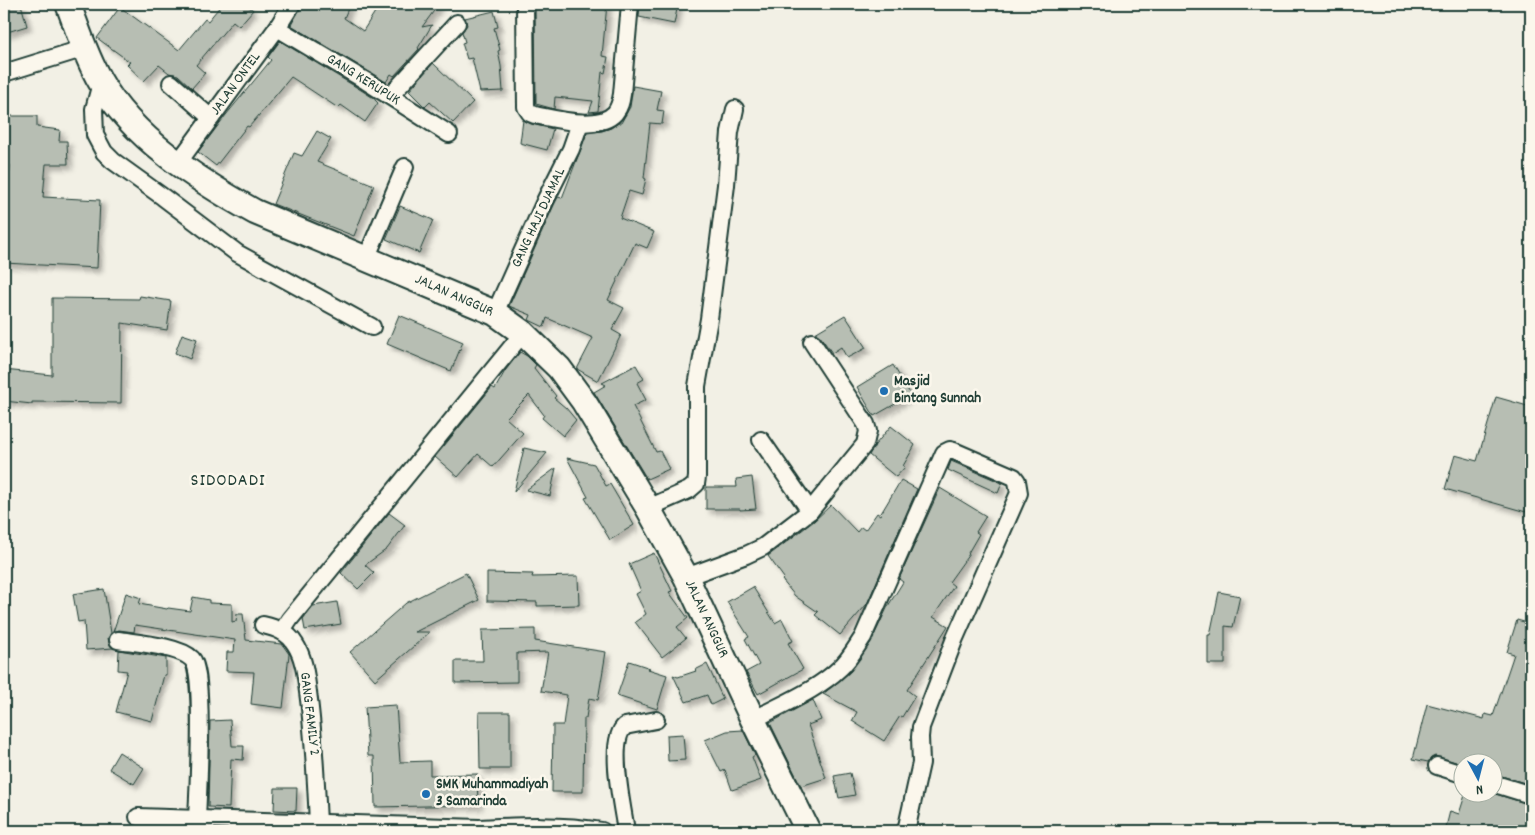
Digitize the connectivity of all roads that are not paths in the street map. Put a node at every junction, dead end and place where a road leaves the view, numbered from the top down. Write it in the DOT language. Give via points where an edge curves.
graph roads {
  1 [pos="68,4"];
  2 [pos="292,4"];
  3 [pos="525,4"];
  4 [pos="630,4"];
  5 [pos="457,23"];
  6 [pos="277,28"];
  7 [pos="85,48"];
  8 [pos="4,73"];
  9 [pos="101,83"];
  10 [pos="171,83"];
  11 [pos="390,96"];
  12 [pos="735,109"];
  13 [pos="211,118"];
  14 [pos="580,123"];
  15 [pos="449,134"];
  16 [pos="178,163"];
  17 [pos="406,167"];
  18 [pos="366,259"];
  19 [pos="495,313"];
  20 [pos="372,327"];
  21 [pos="523,333"];
  22 [pos="812,342"];
  23 [pos="760,440"];
  24 [pos="648,508"];
  25 [pos="810,511"];
  26 [pos="686,577"];
  27 [pos="263,625"];
  28 [pos="282,631"];
  29 [pos="118,640"];
  30 [pos="656,720"];
  31 [pos="754,720"];
  32 [pos="1437,766"];
  33 [pos="1452,771"];
  34 [pos="1502,786"];
  35 [pos="1531,795"];
  36 [pos="138,818"];
  37 [pos="197,819"];
  38 [pos="318,823"];
  39 [pos="479,830"];
  40 [pos="602,831"];
  41 [pos="626,831"];
  42 [pos="808,831"];
  43 [pos="906,831"];
  1 -- 7 [label="street, JALAN ANGGUR"];
  2 -- 6 [label="street, JALAN ONTEL"];
  3 -- 14 [label="street" via="526,107 535,115"];
  4 -- 14 [label="street" via="620,105 612,116 604,120"];
  5 -- 11 [label="street"];
  6 -- 11 [label="street, GANG KERUPUK"];
  6 -- 13 [label="street, JALAN ONTEL"];
  7 -- 8 [label="street"];
  7 -- 9 [label="street, JALAN ANGGUR"];
  9 -- 16 [label="street, JALAN ANGGUR" via="141,132"];
  9 -- 20 [label="street" via="94,109 95,135 113,161 237,253"];
  10 -- 13 [label="street"];
  11 -- 15 [label="street, GANG KERUPUK"];
  12 -- 24 [label="street" via="709,319 697,386 696,484"];
  13 -- 16 [label="street, JALAN ONTEL"];
  14 -- 19 [label="street, GANG HAJI DJAMAL" via="571,150"];
  16 -- 18 [label="street, JALAN ANGGUR" via="255,212"];
  17 -- 18 [label="street"];
  18 -- 19 [label="street, JALAN ANGGUR"];
  19 -- 21 [label="street, JALAN ANGGUR"];
  21 -- 24 [label="street, JALAN ANGGUR" via="572,384"];
  21 -- 28 [label="street"];
  22 -- 25 [label="street" via="868,431 865,444"];
  23 -- 25 [label="street"];
  24 -- 26 [label="street, JALAN ANGGUR"];
  25 -- 26 [label="street" via="763,547"];
  26 -- 31 [label="street, JALAN ANGGUR"];
  27 -- 28 [label="street"];
  28 -- 38 [label="street, GANG FAMILY 2" via="298,648 306,678"];
  29 -- 37 [label="street" via="172,649 190,657 195,664 199,680"];
  30 -- 41 [label="street" via="625,726 618,737 618,780"];
  31 -- 42 [label="street, JALAN ANGGUR"];
  31 -- 43 [label="street" via="813,688 850,658 863,637 944,453 954,451 1014,477 1019,493 955,638 921,727 922,763"];
  32 -- 33 [label="street"];
  34 -- 35 [label="street"];
  36 -- 37 [label="street"];
  37 -- 38 [label="street"];
  38 -- 39 [label="street"];
  39 -- 40 [label="street" via="519,826"];
}
